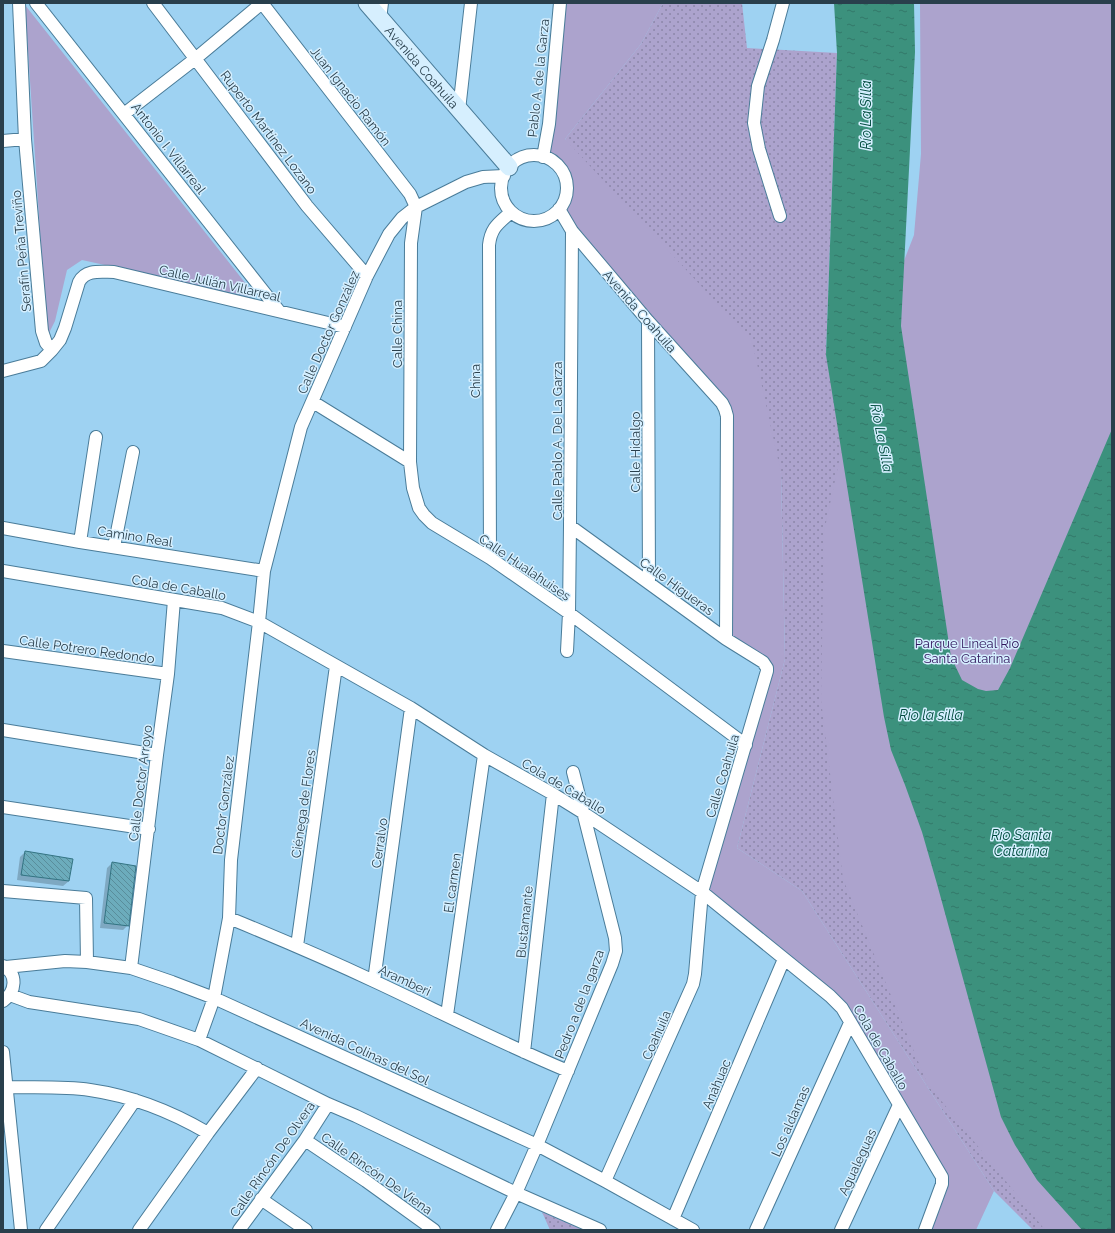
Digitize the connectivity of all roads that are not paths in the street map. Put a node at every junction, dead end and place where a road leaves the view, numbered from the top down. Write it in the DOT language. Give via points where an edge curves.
graph roads {
  1 [pos="19,3"];
  2 [pos="36,3"];
  3 [pos="152,3"];
  4 [pos="262,3"];
  5 [pos="367,3"];
  6 [pos="471,3"];
  7 [pos="560,3"];
  8 [pos="783,3"];
  9 [pos="381,11"];
  10 [pos="195,58"];
  11 [pos="459,110"];
  12 [pos="124,114"];
  13 [pos="25,139"];
  14 [pos="3,141"];
  15 [pos="543,157"];
  16 [pos="506,171"];
  17 [pos="416,207"];
  18 [pos="559,209"];
  19 [pos="511,212"];
  20 [pos="780,216"];
  21 [pos="572,231"];
  22 [pos="367,276"];
  23 [pos="279,311"];
  24 [pos="648,321"];
  25 [pos="345,327"];
  26 [pos="52,350"];
  27 [pos="3,371"];
  28 [pos="313,402"];
  29 [pos="96,437"];
  30 [pos="133,452"];
  31 [pos="410,462"];
  32 [pos="570,526"];
  33 [pos="3,528"];
  34 [pos="80,542"];
  35 [pos="114,547"];
  36 [pos="490,558"];
  37 [pos="3,571"];
  38 [pos="264,571"];
  39 [pos="649,583"];
  40 [pos="174,600"];
  41 [pos="569,613"];
  42 [pos="260,622"];
  43 [pos="726,639"];
  44 [pos="3,650"];
  45 [pos="567,651"];
  46 [pos="336,666"];
  47 [pos="767,668"];
  48 [pos="168,674"];
  49 [pos="411,708"];
  50 [pos="3,730"];
  51 [pos="746,744"];
  52 [pos="157,755"];
  53 [pos="484,755"];
  54 [pos="573,772"];
  55 [pos="553,794"];
  56 [pos="3,807"];
  57 [pos="582,812"];
  58 [pos="149,829"];
  59 [pos="3,891"];
  60 [pos="702,892"];
  61 [pos="229,918"];
  62 [pos="297,946"];
  63 [pos="784,959"];
  64 [pos="87,962"];
  65 [pos="4,966"];
  66 [pos="132,968"];
  67 [pos="374,981"];
  68 [pos="7,998"];
  69 [pos="214,998"];
  70 [pos="447,1015"];
  71 [pos="850,1023"];
  72 [pos="199,1040"];
  73 [pos="3,1052"];
  74 [pos="524,1052"];
  75 [pos="257,1068"];
  76 [pos="568,1071"];
  77 [pos="7,1087"];
  78 [pos="135,1100"];
  79 [pos="328,1104"];
  80 [pos="899,1105"];
  81 [pos="208,1133"];
  82 [pos="305,1140"];
  83 [pos="12,1144"];
  84 [pos="537,1146"];
  85 [pos="3,1156"];
  86 [pos="605,1181"];
  87 [pos="516,1193"];
  88 [pos="261,1199"];
  89 [pos="673,1219"];
  90 [pos="21,1230"];
  91 [pos="46,1230"];
  92 [pos="139,1230"];
  93 [pos="239,1230"];
  94 [pos="306,1230"];
  95 [pos="434,1230"];
  96 [pos="497,1230"];
  97 [pos="600,1230"];
  98 [pos="693,1230"];
  99 [pos="756,1230"];
  100 [pos="841,1230"];
  101 [pos="925,1230"];
  1 -- 13 [label="street, Serafín Peña Treviño"];
  2 -- 12 [label="street, Antonio I. Villarreal"];
  3 -- 10 [label="street, Ruperto Martínez Lozano"];
  4 -- 10 [label="street"];
  4 -- 17 [label="street, Juan Ignacio Ramón" via="410,194"];
  5 -- 9 [label="street, Avenida Coahuila"];
  6 -- 11 [label="street"];
  7 -- 15 [label="street, Pablo A. de la Garza" via="549,124"];
  8 -- 20 [label="street" via="758,86 754,123"];
  9 -- 11 [label="street, Avenida Coahuila"];
  10 -- 12 [label="street"];
  10 -- 22 [label="street, Ruperto Martínez Lozano" via="308,206"];
  11 -- 16 [label="street, Avenida Coahuila"];
  12 -- 23 [label="street, Antonio I. Villarreal"];
  13 -- 14 [label="street"];
  13 -- 26 [label="street, Serafín Peña Treviño" via="42,330 46,343"];
  15 -- 16 [label="street" via="527,156 517,160"];
  15 -- 18 [label="street" via="554,162 562,170 566,181 565,199"];
  16 -- 17 [label="street, Calle Doctor González" via="466,182"];
  16 -- 19 [label="street" via="501,186 502,197"];
  17 -- 22 [label="street, Calle Doctor González" via="402,218 389,234"];
  17 -- 31 [label="street, Calle China" via="411,243"];
  18 -- 19 [label="street" via="550,217 539,221 527,220"];
  18 -- 21 [label="street, Avenida Coahuila"];
  19 -- 36 [label="street, China" via="494,228 489,245"];
  21 -- 24 [label="street, Avenida Coahuila"];
  21 -- 32 [label="street, Calle Pablo A. De La Garza"];
  22 -- 25 [label="street, Calle Doctor González"];
  23 -- 25 [label="street, Calle Julián Villarreal"];
  23 -- 26 [label="street, Calle Julián Villarreal" via="114,272 87,273 78,282 65,328"];
  24 -- 39 [label="street, Calle Hidalgo"];
  24 -- 43 [label="street, Avenida Coahuila" via="722,404 727,416"];
  25 -- 28 [label="street, Calle Doctor González"];
  26 -- 27 [label="street" via="41,361"];
  28 -- 31 [label="street"];
  28 -- 38 [label="street, Calle Doctor González" via="301,427"];
  29 -- 34 [label="street"];
  30 -- 35 [label="street"];
  31 -- 36 [label="street, Calle Hualahuises" via="413,488 424,515 432,523"];
  32 -- 39 [label="street, Calle Higueras"];
  32 -- 41 [label="street, Calle Pablo A. De La Garza"];
  33 -- 34 [label="street, Camino Real"];
  34 -- 35 [label="street, Camino Real"];
  35 -- 38 [label="street, Camino Real"];
  36 -- 41 [label="street, Calle Hualahuises"];
  37 -- 40 [label="street, Cola de Caballo"];
  38 -- 42 [label="street, Doctor González"];
  39 -- 43 [label="street, Calle Higueras"];
  40 -- 42 [label="street, Cola de Caballo" via="222,608"];
  40 -- 48 [label="street, Calle Doctor Arroyo"];
  41 -- 45 [label="street, Calle Pablo A. De La Garza"];
  41 -- 51 [label="street, Calle Hualahuises"];
  42 -- 46 [label="street, Cola de Caballo"];
  42 -- 61 [label="street, Doctor González" via="231,860"];
  43 -- 47 [label="street, Calle Higueras" via="763,662"];
  44 -- 48 [label="street, Calle Potrero Redondo"];
  46 -- 49 [label="street, Cola de Caballo"];
  46 -- 62 [label="street, Ciénega de Flores"];
  47 -- 51 [label="street, Calle Coahuila" via="767,676"];
  48 -- 52 [label="street, Calle Doctor Arroyo"];
  49 -- 53 [label="street, Cola de Caballo"];
  49 -- 67 [label="street, Cerralvo"];
  50 -- 52 [label="street"];
  51 -- 60 [label="street, Calle Coahuila"];
  52 -- 58 [label="street, Calle Doctor Arroyo"];
  53 -- 55 [label="street, Cola de Caballo"];
  53 -- 70 [label="street, El carmen"];
  54 -- 57 [label="street, Pedro a de la garza"];
  55 -- 57 [label="street, Cola de Caballo"];
  55 -- 74 [label="street, Bustamante"];
  56 -- 58 [label="street"];
  57 -- 60 [label="street, Cola de Caballo"];
  57 -- 76 [label="street, Pedro a de la garza" via="615,938 616,951"];
  58 -- 66 [label="street, Calle Doctor Arroyo"];
  59 -- 64 [label="street" via="86,898"];
  60 -- 63 [label="street, Cola de Caballo"];
  60 -- 86 [label="street, Coahuila" via="693,984"];
  61 -- 62 [label="street, Aramberi"];
  61 -- 69 [label="street, Doctor González"];
  62 -- 67 [label="street, Aramberi"];
  63 -- 71 [label="street, Cola de Caballo" via="830,996 842,1008"];
  63 -- 89 [label="street, Anáhuac"];
  64 -- 65 [label="street, Avenida Colinas del Sol" via="65,961"];
  64 -- 66 [label="street, Avenida Colinas del Sol"];
  65 -- 68 [label="street" via="10,971 14,983"];
  66 -- 69 [label="street, Avenida Colinas del Sol"];
  67 -- 70 [label="street, Aramberi"];
  68 -- 72 [label="street" via="139,1019"];
  69 -- 72 [label="street, Doctor González"];
  69 -- 84 [label="street, Avenida Colinas del Sol"];
  70 -- 74 [label="street, Aramberi"];
  71 -- 80 [label="street, Cola de Caballo"];
  71 -- 99 [label="street, Los aldamas"];
  72 -- 75 [label="street"];
  73 -- 77 [label="street"];
  74 -- 76 [label="street, Aramberi"];
  75 -- 79 [label="street"];
  75 -- 81 [label="street"];
  76 -- 84 [label="street, Pedro a de la garza"];
  77 -- 78 [label="street" via="91,1090"];
  77 -- 83 [label="street"];
  78 -- 81 [label="street" via="186,1120"];
  78 -- 91 [label="street"];
  79 -- 82 [label="street, Calle Rincón De Olvera"];
  79 -- 87 [label="street"];
  80 -- 100 [label="street, Agualeguas"];
  80 -- 101 [label="street, Cola de Caballo" via="943,1179"];
  81 -- 92 [label="street"];
  82 -- 88 [label="street, Calle Rincón De Olvera"];
  82 -- 95 [label="street, Calle Rincón De Viena"];
  83 -- 85 [label="street"];
  83 -- 90 [label="street"];
  84 -- 86 [label="street, Avenida Colinas del Sol"];
  84 -- 87 [label="street, Pedro a de la garza"];
  86 -- 89 [label="street, Avenida Colinas del Sol"];
  87 -- 96 [label="street, Pedro a de la garza"];
  87 -- 97 [label="street"];
  88 -- 93 [label="street, Calle Rincón De Olvera"];
  88 -- 94 [label="street"];
  89 -- 98 [label="street, Avenida Colinas del Sol"];
}
